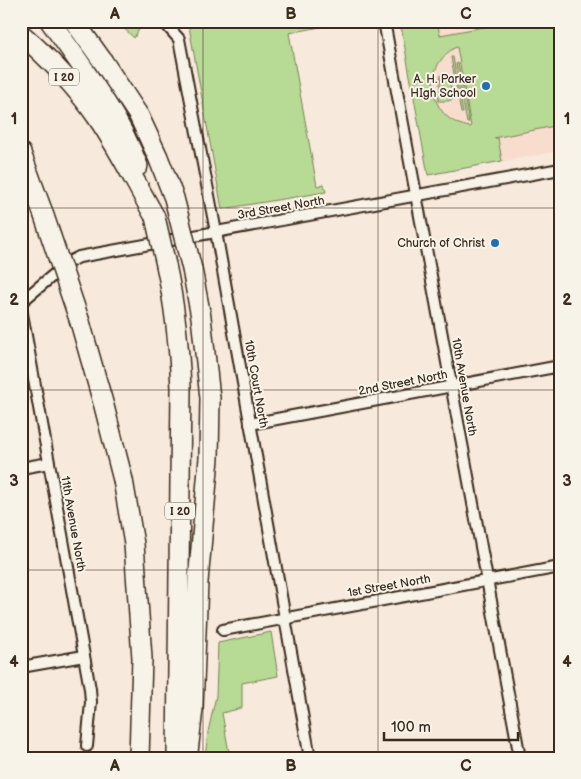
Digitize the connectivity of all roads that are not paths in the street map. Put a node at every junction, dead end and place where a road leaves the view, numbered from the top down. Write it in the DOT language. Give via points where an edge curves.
graph roads {
  1 [pos="50,21"];
  2 [pos="74,21"];
  3 [pos="163,21"];
  4 [pos="384,21"];
  5 [pos="25,37"];
  6 [pos="21,152"];
  7 [pos="560,168"];
  8 [pos="21,175"];
  9 [pos="416,196"];
  10 [pos="42,210"];
  11 [pos="155,217"];
  12 [pos="216,232"];
  13 [pos="21,302"];
  14 [pos="21,308"];
  15 [pos="560,366"];
  16 [pos="451,386"];
  17 [pos="250,424"];
  18 [pos="49,463"];
  19 [pos="21,468"];
  20 [pos="560,567"];
  21 [pos="486,581"];
  22 [pos="284,618"];
  23 [pos="223,630"];
  24 [pos="84,656"];
  25 [pos="21,667"];
  26 [pos="87,746"];
  27 [pos="139,758"];
  28 [pos="178,758"];
  29 [pos="187,758"];
  30 [pos="310,758"];
  31 [pos="520,758"];
  1 -- 11 [label="highway" via="114,115 142,176"];
  2 -- 29 [label="highway, bridge" via="138,116 158,157 174,198 201,317 210,398 209,458"];
  3 -- 12 [label="street, 10th Court North" via="180,39"];
  4 -- 9 [label="street, 10th Avenue North"];
  5 -- 11 [label="highway, I 20" via="96,116"];
  6 -- 10 [label="highway"];
  7 -- 9 [label="street, 3rd Street North"];
  8 -- 10 [label="highway"];
  9 -- 12 [label="street, 3rd Street North"];
  9 -- 16 [label="street, 10th Avenue North"];
  10 -- 27 [label="highway, bridge" via="80,322 123,480 134,544 142,658"];
  11 -- 28 [label="highway, I 20, bridge" via="173,297 180,351"];
  12 -- 13 [label="street, 3rd Street North" via="79,257"];
  12 -- 17 [label="street, 10th Court North"];
  14 -- 18 [label="street, 11th Avenue North"];
  15 -- 16 [label="street, 2nd Street North"];
  16 -- 17 [label="street, 2nd Street North"];
  16 -- 21 [label="street, 10th Avenue North"];
  17 -- 22 [label="street, 10th Court North"];
  18 -- 19 [label="street"];
  18 -- 24 [label="street, 11th Avenue North"];
  20 -- 21 [label="street, 1st Street North"];
  21 -- 22 [label="street, 1st Street North"];
  21 -- 31 [label="street, 10th Avenue North"];
  22 -- 23 [label="street, 1st Street North"];
  22 -- 30 [label="street, 10th Court North"];
  24 -- 25 [label="street"];
  24 -- 26 [label="street, 11th Avenue North" via="91,702"];
}
